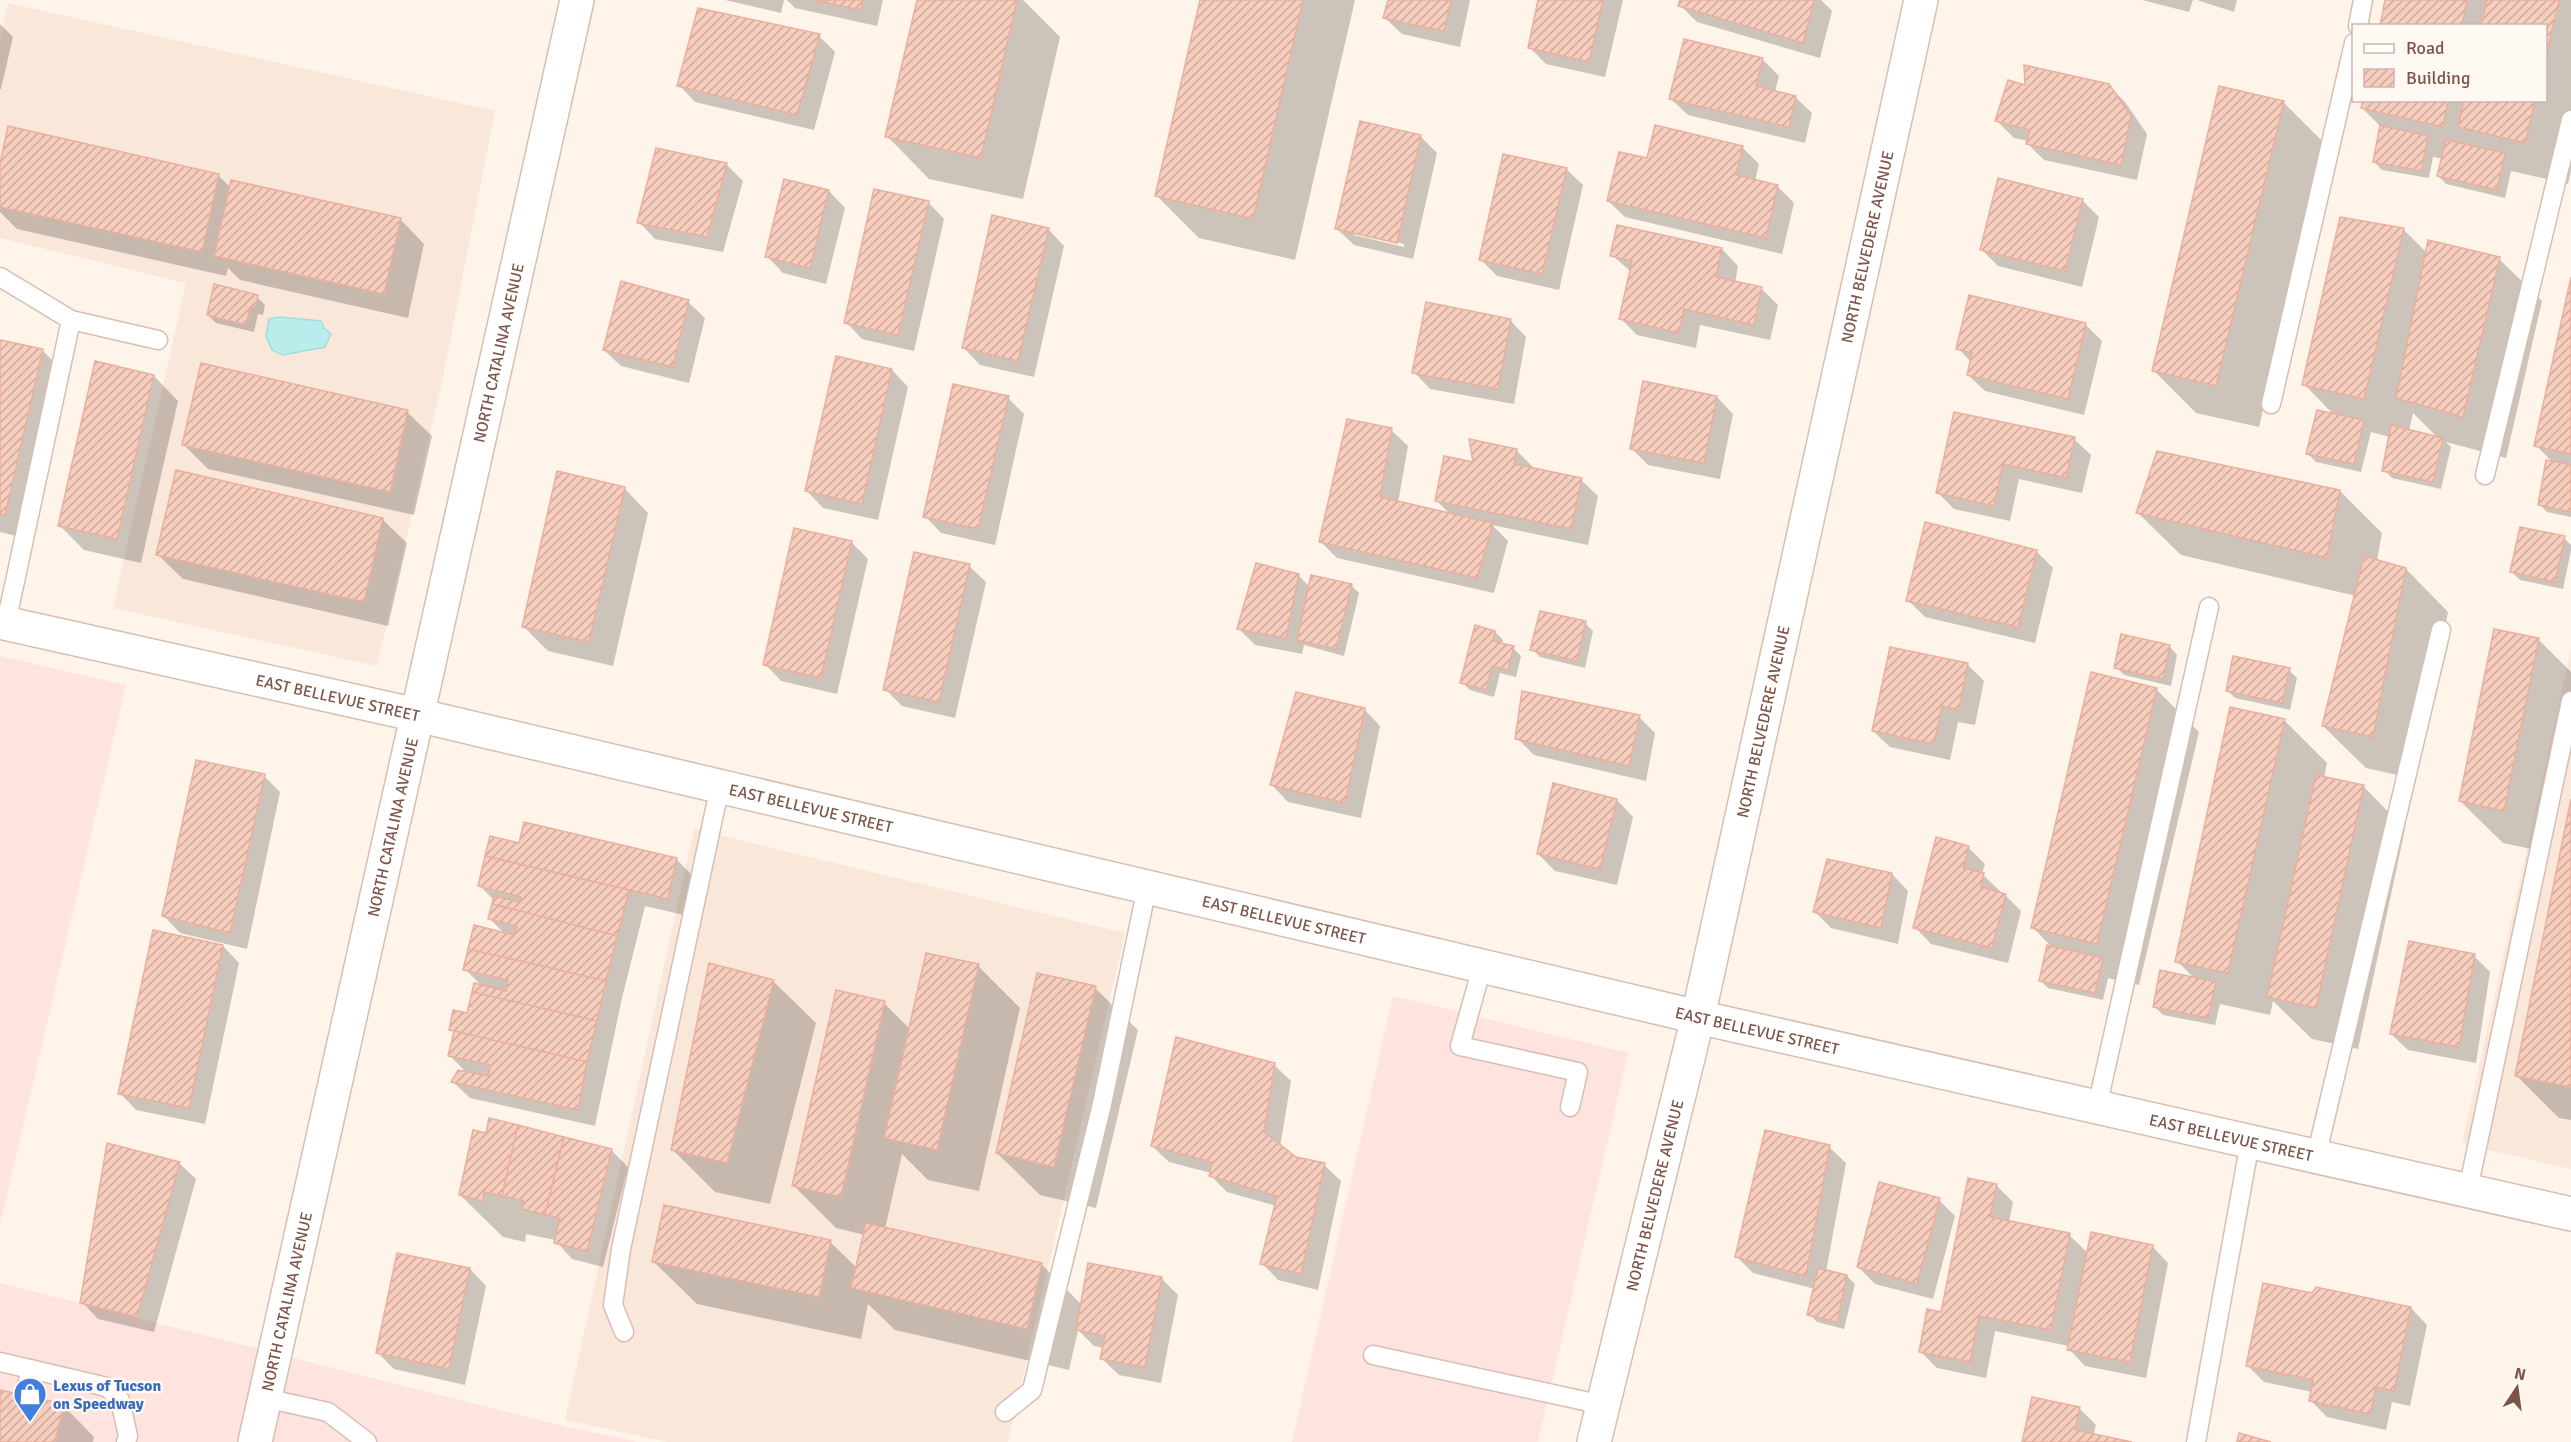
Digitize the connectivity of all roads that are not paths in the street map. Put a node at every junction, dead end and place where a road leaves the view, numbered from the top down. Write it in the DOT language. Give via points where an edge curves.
graph roads {
  1 [pos="577,0"];
  2 [pos="1921,0"];
  3 [pos="2363,0"];
  4 [pos="2358,24"];
  5 [pos="2352,52"];
  6 [pos="2571,120"];
  7 [pos="0,277"];
  8 [pos="71,320"];
  9 [pos="158,340"];
  10 [pos="2271,404"];
  11 [pos="2485,475"];
  12 [pos="2209,607"];
  13 [pos="3,622"];
  14 [pos="2441,630"];
  15 [pos="2571,701"];
  16 [pos="417,715"];
  17 [pos="720,786"];
  18 [pos="1147,887"];
  19 [pos="1482,967"];
  20 [pos="1698,1017"];
  21 [pos="1570,1107"];
  22 [pos="2097,1107"];
  23 [pos="2250,1142"];
  24 [pos="2316,1157"];
  25 [pos="2468,1190"];
  26 [pos="2571,1214"];
  27 [pos="624,1332"];
  28 [pos="1373,1355"];
  29 [pos="0,1362"];
  30 [pos="30,1369"];
  31 [pos="26,1396"];
  32 [pos="265,1398"];
  33 [pos="1603,1405"];
  34 [pos="1005,1412"];
  35 [pos="126,1442"];
  36 [pos="255,1442"];
  37 [pos="368,1442"];
  38 [pos="1594,1442"];
  39 [pos="2196,1442"];
  1 -- 16 [label="street, NORTH CATALINA AVENUE"];
  2 -- 20 [label="street, NORTH BELVEDERE AVENUE"];
  3 -- 4 [label="lane"];
  5 -- 10 [label="lane"];
  6 -- 11 [label="lane"];
  7 -- 8 [label="lane"];
  8 -- 9 [label="lane"];
  8 -- 13 [label="lane"];
  12 -- 22 [label="lane"];
  13 -- 16 [label="street, EAST BELLEVUE STREET"];
  14 -- 24 [label="lane"];
  15 -- 25 [label="lane"];
  16 -- 17 [label="street, EAST BELLEVUE STREET"];
  16 -- 32 [label="street, NORTH CATALINA AVENUE"];
  17 -- 18 [label="street, EAST BELLEVUE STREET"];
  17 -- 27 [label="lane" via="621,1249 614,1305"];
  18 -- 19 [label="street, EAST BELLEVUE STREET"];
  18 -- 34 [label="lane" via="1102,1104 1032,1390"];
  19 -- 20 [label="street, EAST BELLEVUE STREET"];
  19 -- 21 [label="lane" via="1460,1046 1578,1072"];
  20 -- 22 [label="street, EAST BELLEVUE STREET"];
  20 -- 33 [label="street, NORTH BELVEDERE AVENUE"];
  22 -- 23 [label="street, EAST BELLEVUE STREET"];
  23 -- 24 [label="street, EAST BELLEVUE STREET"];
  23 -- 39 [label="lane"];
  24 -- 25 [label="street, EAST BELLEVUE STREET"];
  25 -- 26 [label="street, EAST BELLEVUE STREET"];
  28 -- 33 [label="lane"];
  29 -- 30 [label="lane"];
  30 -- 31 [label="lane"];
  30 -- 35 [label="lane" via="107,1387 120,1400"];
  32 -- 36 [label="street, NORTH CATALINA AVENUE"];
  32 -- 37 [label="lane" via="328,1412"];
  33 -- 38 [label="street, NORTH BELVEDERE AVENUE"];
}
